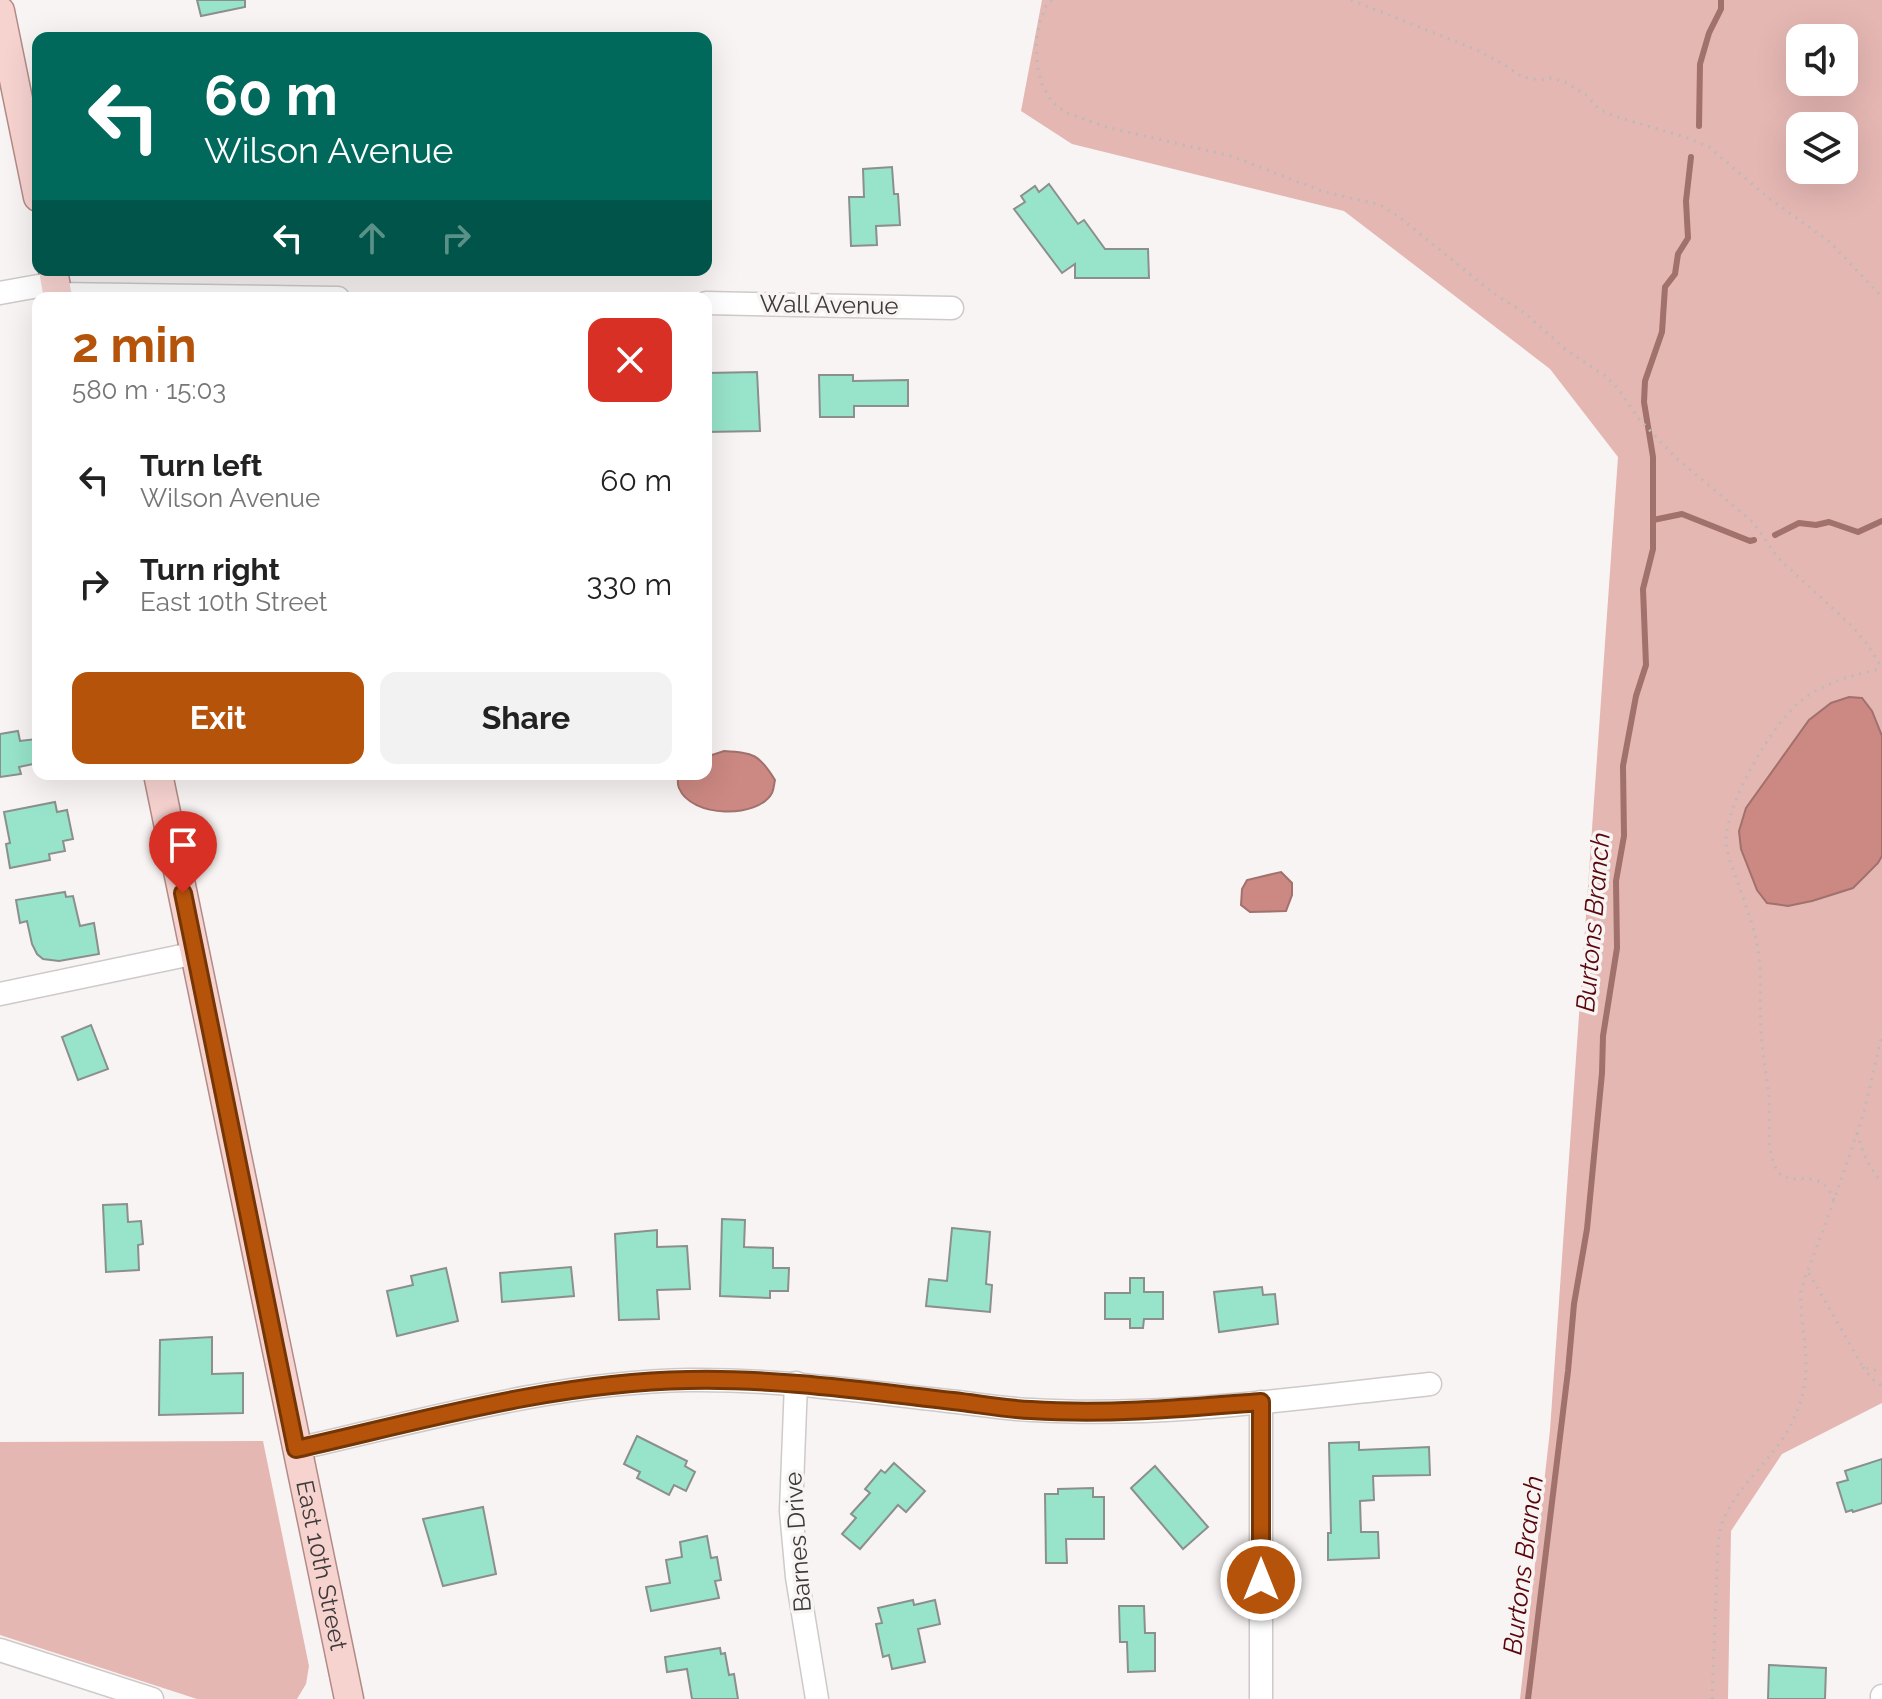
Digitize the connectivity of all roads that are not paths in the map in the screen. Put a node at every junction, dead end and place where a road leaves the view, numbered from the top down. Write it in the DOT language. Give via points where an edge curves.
graph roads {
  1 [pos="0,11"];
  2 [pos="32,168"];
  3 [pos="56,286"];
  4 [pos="197,292"];
  5 [pos="0,293"];
  6 [pos="712,303"];
  7 [pos="952,308"];
  8 [pos="159,780"];
  9 [pos="196,953"];
  10 [pos="0,994"];
  11 [pos="796,1383"];
  12 [pos="1430,1384"];
  13 [pos="1261,1402"];
  14 [pos="296,1449"];
  15 [pos="0,1650"];
  16 [pos="152,1699"];
  17 [pos="349,1699"];
  18 [pos="817,1699"];
  19 [pos="1261,1699"];
  1 -- 2 [label="main road"];
  3 -- 4 [label="street"];
  3 -- 5 [label="street"];
  6 -- 7 [label="street, Wall Avenue"];
  8 -- 9 [label="main road, East 10th Street"];
  9 -- 10 [label="street"];
  9 -- 14 [label="main road, East 10th Street"];
  11 -- 13 [label="street" via="1031,1410 1143,1412"];
  11 -- 14 [label="street" via="623,1384 524,1398"];
  11 -- 18 [label="street, Barnes Drive" via="791,1511"];
  12 -- 13 [label="street"];
  13 -- 19 [label="street"];
  14 -- 17 [label="main road, East 10th Street"];
  15 -- 16 [label="street"];
}
